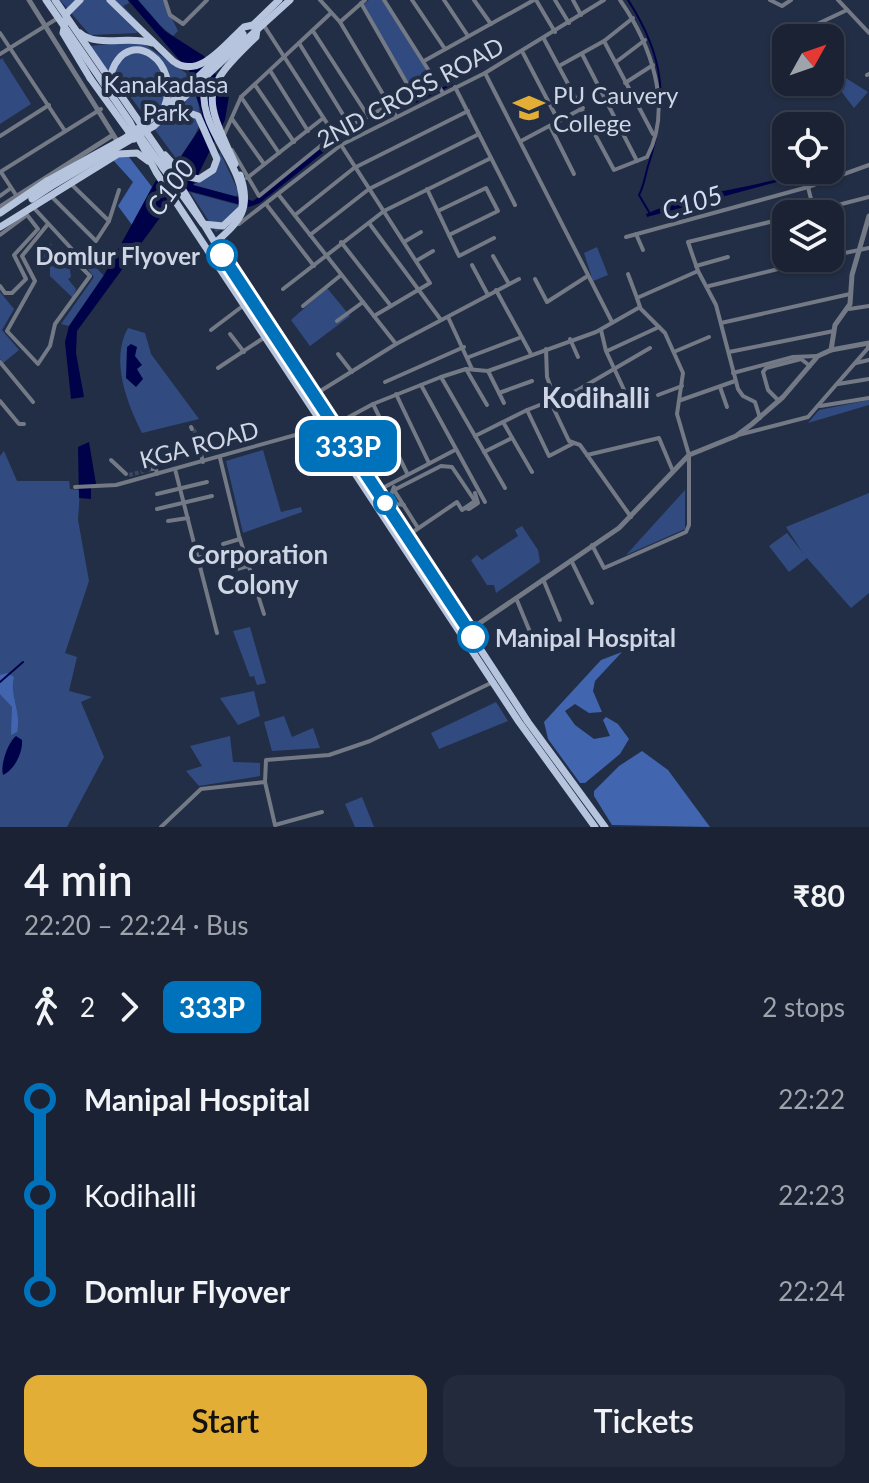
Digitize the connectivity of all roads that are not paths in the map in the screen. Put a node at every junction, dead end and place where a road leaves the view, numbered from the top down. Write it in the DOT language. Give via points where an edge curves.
graph roads {
  1 [pos="29,0"];
  2 [pos="46,0"];
  3 [pos="55,0"];
  4 [pos="80,0"];
  5 [pos="110,0"];
  6 [pos="165,0"];
  7 [pos="207,0"];
  8 [pos="279,0"];
  9 [pos="290,0"];
  10 [pos="320,0"];
  11 [pos="384,0"];
  12 [pos="412,0"];
  13 [pos="444,0"];
  14 [pos="474,0"];
  15 [pos="535,0"];
  16 [pos="555,0"];
  17 [pos="573,0"];
  18 [pos="620,0"];
  19 [pos="770,0"];
  20 [pos="791,0"];
  21 [pos="838,0"];
  22 [pos="600,1"];
  23 [pos="201,2"];
  24 [pos="363,2"];
  25 [pos="847,10"];
  26 [pos="331,13"];
  27 [pos="581,15"];
  28 [pos="58,18"];
  29 [pos="633,18"];
  30 [pos="340,22"];
  31 [pos="69,23"];
  32 [pos="569,23"];
  33 [pos="45,24"];
  34 [pos="491,24"];
  35 [pos="817,24"];
  36 [pos="258,26"];
  37 [pos="313,30"];
  38 [pos="555,32"];
  39 [pos="0,33"];
  40 [pos="869,33"];
  41 [pos="468,36"];
  42 [pos="544,39"];
  43 [pos="645,40"];
  44 [pos="604,41"];
  45 [pos="299,43"];
  46 [pos="155,44"];
  47 [pos="10,47"];
  48 [pos="445,49"];
  49 [pos="523,52"];
  50 [pos="0,54"];
  51 [pos="582,54"];
  52 [pos="284,58"];
  53 [pos="424,61"];
  54 [pos="616,62"];
  55 [pos="216,64"];
  56 [pos="653,65"];
  57 [pos="559,66"];
  58 [pos="271,71"];
  59 [pos="485,73"];
  60 [pos="206,77"];
  61 [pos="625,83"];
  62 [pos="255,85"];
  63 [pos="455,87"];
  64 [pos="114,88"];
  65 [pos="441,89"];
  66 [pos="657,91"];
  67 [pos="414,96"];
  68 [pos="241,97"];
  69 [pos="49,105"];
  70 [pos="637,105"];
  71 [pos="583,108"];
  72 [pos="101,109"];
  73 [pos="163,110"];
  74 [pos="394,110"];
  75 [pos="468,111"];
  76 [pos="368,116"];
  77 [pos="232,119"];
  78 [pos="322,119"];
  79 [pos="160,121"];
  80 [pos="130,122"];
  81 [pos="559,122"];
  82 [pos="350,126"];
  83 [pos="550,126"];
  84 [pos="65,131"];
  85 [pos="308,131"];
  86 [pos="479,134"];
  87 [pos="113,135"];
  88 [pos="0,136"];
  89 [pos="335,136"];
  90 [pos="654,136"];
  91 [pos="521,141"];
  92 [pos="294,142"];
  93 [pos="340,144"];
  94 [pos="140,147"];
  95 [pos="124,151"];
  96 [pos="279,153"];
  97 [pos="491,158"];
  98 [pos="637,161"];
  99 [pos="150,162"];
  100 [pos="264,164"];
  101 [pos="869,165"];
  102 [pos="165,167"];
  103 [pos="354,168"];
  104 [pos="1,172"];
  105 [pos="574,174"];
  106 [pos="247,178"];
  107 [pos="68,182"];
  108 [pos="49,187"];
  109 [pos="808,187"];
  110 [pos="11,188"];
  111 [pos="369,189"];
  112 [pos="427,189"];
  113 [pos="119,190"];
  114 [pos="278,194"];
  115 [pos="16,195"];
  116 [pos="0,196"];
  117 [pos="869,197"];
  118 [pos="811,200"];
  119 [pos="844,203"];
  120 [pos="266,204"];
  121 [pos="515,205"];
  122 [pos="0,207"];
  123 [pos="27,210"];
  124 [pos="384,211"];
  125 [pos="438,211"];
  126 [pos="0,213"];
  127 [pos="295,215"];
  128 [pos="869,216"];
  129 [pos="109,221"];
  130 [pos="772,221"];
  131 [pos="368,222"];
  132 [pos="0,224"];
  133 [pos="48,224"];
  134 [pos="239,224"];
  135 [pos="421,232"];
  136 [pos="636,234"];
  137 [pos="0,235"];
  138 [pos="310,235"];
  139 [pos="449,235"];
  140 [pos="626,237"];
  141 [pos="494,238"];
  142 [pos="341,242"];
  143 [pos="404,242"];
  144 [pos="215,243"];
  145 [pos="869,248"];
  146 [pos="859,249"];
  147 [pos="643,250"];
  148 [pos="433,251"];
  149 [pos="844,253"];
  150 [pos="326,255"];
  151 [pos="493,256"];
  152 [pos="728,257"];
  153 [pos="416,261"];
  154 [pos="472,265"];
  155 [pos="314,266"];
  156 [pos="697,268"];
  157 [pos="772,270"];
  158 [pos="628,274"];
  159 [pos="341,275"];
  160 [pos="586,277"];
  161 [pos="519,279"];
  162 [pos="535,279"];
  163 [pos="509,284"];
  164 [pos="0,286"];
  165 [pos="708,286"];
  166 [pos="283,289"];
  167 [pos="418,289"];
  168 [pos="496,290"];
  169 [pos="850,294"];
  170 [pos="488,295"];
  171 [pos="637,298"];
  172 [pos="363,302"];
  173 [pos="242,306"];
  174 [pos="303,306"];
  175 [pos="391,306"];
  176 [pos="869,306"];
  177 [pos="640,307"];
  178 [pos="849,309"];
  179 [pos="374,316"];
  180 [pos="448,317"];
  181 [pos="441,320"];
  182 [pos="337,321"];
  183 [pos="612,322"];
  184 [pos="721,323"];
  185 [pos="659,327"];
  186 [pos="601,329"];
  187 [pos="211,330"];
  188 [pos="834,331"];
  189 [pos="230,334"];
  190 [pos="267,336"];
  191 [pos="709,337"];
  192 [pos="519,338"];
  193 [pos="570,339"];
  194 [pos="869,343"];
  195 [pos="396,344"];
  196 [pos="464,347"];
  197 [pos="650,348"];
  198 [pos="546,349"];
  199 [pos="831,350"];
  200 [pos="606,351"];
  201 [pos="676,351"];
  202 [pos="244,352"];
  203 [pos="729,352"];
  204 [pos="338,354"];
  205 [pos="531,354"];
  206 [pos="818,356"];
  207 [pos="469,357"];
  208 [pos="578,357"];
  209 [pos="869,360"];
  210 [pos="0,362"];
  211 [pos="853,363"];
  212 [pos="810,366"];
  213 [pos="218,368"];
  214 [pos="466,369"];
  215 [pos="473,369"];
  216 [pos="615,369"];
  217 [pos="488,371"];
  218 [pos="352,372"];
  219 [pos="733,373"];
  220 [pos="441,377"];
  221 [pos="869,379"];
  222 [pos="532,381"];
  223 [pos="735,381"];
  224 [pos="385,382"];
  225 [pos="421,385"];
  226 [pos="835,385"];
  227 [pos="684,386"];
  228 [pos="720,387"];
  229 [pos="499,393"];
  230 [pos="396,394"];
  231 [pos="626,394"];
  232 [pos="314,395"];
  233 [pos="658,395"];
  234 [pos="869,398"];
  235 [pos="553,400"];
  236 [pos="0,401"];
  237 [pos="680,401"];
  238 [pos="779,401"];
  239 [pos="33,402"];
  240 [pos="504,403"];
  241 [pos="373,404"];
  242 [pos="487,405"];
  243 [pos="727,407"];
  244 [pos="818,407"];
  245 [pos="527,410"];
  246 [pos="760,418"];
  247 [pos="506,420"];
  248 [pos="24,424"];
  249 [pos="330,425"];
  250 [pos="475,436"];
  251 [pos="736,436"];
  252 [pos="512,438"];
  253 [pos="574,443"];
  254 [pos="199,450"];
  255 [pos="455,450"];
  256 [pos="484,452"];
  257 [pos="587,455"];
  258 [pos="689,455"];
  259 [pos="220,458"];
  260 [pos="111,460"];
  261 [pos="202,462"];
  262 [pos="429,463"];
  263 [pos="152,469"];
  264 [pos="175,469"];
  265 [pos="672,469"];
  266 [pos="532,472"];
  267 [pos="407,473"];
  268 [pos="157,474"];
  269 [pos="132,481"];
  270 [pos="207,482"];
  271 [pos="77,487"];
  272 [pos="180,487"];
  273 [pos="394,487"];
  274 [pos="505,488"];
  275 [pos="377,491"];
  276 [pos="475,493"];
  277 [pos="157,494"];
  278 [pos="212,496"];
  279 [pos="485,502"];
  280 [pos="185,503"];
  281 [pos="404,505"];
  282 [pos="465,508"];
  283 [pos="157,509"];
  284 [pos="631,517"];
  285 [pos="188,518"];
  286 [pos="168,521"];
  287 [pos="418,528"];
  288 [pos="407,536"];
  289 [pos="240,539"];
  290 [pos="223,544"];
  291 [pos="592,545"];
  292 [pos="223,552"];
  293 [pos="197,558"];
  294 [pos="571,560"];
  295 [pos="248,566"];
  296 [pos="230,571"];
  297 [pos="543,579"];
  298 [pos="254,587"];
  299 [pos="235,593"];
  300 [pos="516,598"];
  301 [pos="592,603"];
  302 [pos="264,614"];
  303 [pos="560,620"];
  304 [pos="466,630"];
  305 [pos="530,632"];
  306 [pos="217,633"];
  307 [pos="494,682"];
  308 [pos="265,782"];
  309 [pos="322,812"];
  310 [pos="161,827"];
  311 [pos="595,827"];
  312 [pos="605,827"];
  1 -- 33 [label="street"];
  2 -- 28 [label="main road"];
  3 -- 31 [label="main road"];
  4 -- 94 [label="main road, bridge" via="67,13 63,33"];
  5 -- 46 [label="main road"];
  6 -- 23 [label="street" via="170,15 183,24"];
  7 -- 23 [label="street"];
  8 -- 36 [label="main road"];
  9 -- 36 [label="main road"];
  10 -- 26 [label="street"];
  11 -- 53 [label="street"];
  12 -- 48 [label="street"];
  13 -- 41 [label="street"];
  14 -- 34 [label="street"];
  15 -- 34 [label="street"];
  15 -- 38 [label="street"];
  16 -- 32 [label="street"];
  17 -- 27 [label="street"];
  18 -- 29 [label="street"];
  19 -- 20 [label="street" via="782,6"];
  21 -- 25 [label="street"];
  22 -- 27 [label="street, 2ND CROSS ROAD"];
  24 -- 30 [label="street"];
  24 -- 67 [label="street"];
  25 -- 35 [label="street"];
  25 -- 40 [label="street"];
  26 -- 30 [label="street"];
  26 -- 37 [label="street"];
  27 -- 32 [label="street, 2ND CROSS ROAD"];
  28 -- 33 [label="street"];
  28 -- 80 [label="main road"];
  29 -- 43 [label="street"];
  29 -- 44 [label="street"];
  30 -- 74 [label="street"];
  31 -- 46 [label="main road" via="94,40 136,37"];
  31 -- 64 [label="main road"];
  32 -- 38 [label="street, 2ND CROSS ROAD"];
  33 -- 47 [label="street"];
  33 -- 72 [label="street"];
  34 -- 41 [label="street"];
  36 -- 52 [label="street"];
  36 -- 55 [label="main road"];
  37 -- 45 [label="street"];
  37 -- 76 [label="street"];
  38 -- 42 [label="street, 2ND CROSS ROAD"];
  39 -- 47 [label="street"];
  41 -- 48 [label="street"];
  42 -- 49 [label="street, 2ND CROSS ROAD"];
  42 -- 57 [label="street"];
  43 -- 54 [label="street"];
  43 -- 56 [label="street"];
  44 -- 51 [label="street"];
  44 -- 54 [label="street"];
  45 -- 52 [label="street"];
  45 -- 82 [label="street"];
  46 -- 55 [label="main road" via="184,68"];
  47 -- 50 [label="street"];
  47 -- 69 [label="street"];
  48 -- 53 [label="street"];
  49 -- 59 [label="street, 2ND CROSS ROAD"];
  49 -- 81 [label="street"];
  51 -- 57 [label="street"];
  51 -- 98 [label="street"];
  52 -- 58 [label="street"];
  52 -- 78 [label="street"];
  53 -- 65 [label="street"];
  54 -- 61 [label="street"];
  55 -- 60 [label="main road, bridge"];
  55 -- 73 [label="main road, bridge"];
  55 -- 134 [label="main road" via="211,104 246,202"];
  56 -- 61 [label="street"];
  56 -- 66 [label="street"];
  57 -- 71 [label="street"];
  58 -- 62 [label="street"];
  58 -- 85 [label="street"];
  59 -- 63 [label="street, 2ND CROSS ROAD"];
  59 -- 91 [label="street"];
  60 -- 79 [label="main road, bridge"];
  60 -- 102 [label="main road, bridge" via="202,103 242,192 239,214 223,226 203,224"];
  61 -- 70 [label="street"];
  62 -- 68 [label="street"];
  62 -- 92 [label="street"];
  63 -- 65 [label="street, 2ND CROSS ROAD"];
  63 -- 75 [label="street"];
  64 -- 73 [label="main road" via="112,71 119,58 142,51 152,55 169,78"];
  64 -- 102 [label="main road"];
  65 -- 74 [label="street, 2ND CROSS ROAD"];
  66 -- 70 [label="street"];
  66 -- 90 [label="street"];
  68 -- 77 [label="street"];
  68 -- 96 [label="street"];
  69 -- 84 [label="street"];
  69 -- 88 [label="street"];
  70 -- 90 [label="street"];
  71 -- 81 [label="street"];
  71 -- 98 [label="street" via="614,170"];
  72 -- 84 [label="street"];
  72 -- 87 [label="street"];
  73 -- 108 [label="main road, bridge"];
  74 -- 76 [label="street"];
  74 -- 93 [label="street, 2ND CROSS ROAD"];
  75 -- 86 [label="street"];
  75 -- 103 [label="street"];
  76 -- 82 [label="street"];
  77 -- 100 [label="street"];
  77 -- 106 [label="street" via="224,135"];
  78 -- 85 [label="street"];
  78 -- 89 [label="street"];
  79 -- 102 [label="main road" via="181,110 193,113 217,152 213,170 203,178"];
  79 -- 108 [label="main road, bridge"];
  80 -- 94 [label="main road"];
  80 -- 102 [label="main road"];
  81 -- 83 [label="street"];
  82 -- 89 [label="street"];
  83 -- 91 [label="street"];
  83 -- 105 [label="street"];
  84 -- 104 [label="street"];
  85 -- 92 [label="street"];
  86 -- 97 [label="street"];
  86 -- 111 [label="street"];
  87 -- 95 [label="street"];
  87 -- 115 [label="street"];
  89 -- 93 [label="street"];
  89 -- 106 [label="street" via="259,196"];
  90 -- 98 [label="street" via="647,157"];
  91 -- 160 [label="street"];
  92 -- 96 [label="street"];
  93 -- 103 [label="street"];
  93 -- 114 [label="street, 2ND CROSS ROAD"];
  94 -- 99 [label="main road"];
  95 -- 99 [label="main road"];
  95 -- 107 [label="main road"];
  96 -- 100 [label="street"];
  97 -- 112 [label="street"];
  97 -- 121 [label="street"];
  99 -- 102 [label="main road"];
  100 -- 106 [label="street"];
  101 -- 109 [label="street"];
  102 -- 144 [label="main road, bridge"];
  102 -- 173 [label="main road" via="176,201"];
  103 -- 111 [label="street"];
  103 -- 127 [label="street"];
  104 -- 110 [label="street"];
  107 -- 108 [label="main road"];
  107 -- 129 [label="street"];
  108 -- 123 [label="main road"];
  108 -- 126 [label="main road"];
  108 -- 129 [label="street" via="96,241"];
  108 -- 132 [label="main road"];
  109 -- 118 [label="street"];
  109 -- 136 [label="street"];
  110 -- 115 [label="street"];
  110 -- 116 [label="street"];
  111 -- 124 [label="street"];
  111 -- 138 [label="street"];
  112 -- 124 [label="street"];
  112 -- 125 [label="street"];
  113 -- 129 [label="street"];
  114 -- 120 [label="street, 2ND CROSS ROAD"];
  114 -- 127 [label="street"];
  115 -- 122 [label="street"];
  117 -- 119 [label="street"];
  120 -- 134 [label="street, 2ND CROSS ROAD"];
  120 -- 155 [label="street"];
  123 -- 132 [label="main road"];
  123 -- 133 [label="street"];
  123 -- 137 [label="street"];
  123 -- 164 [label="street" via="38,229 14,255 26,279 12,293"];
  124 -- 131 [label="street"];
  124 -- 143 [label="street"];
  125 -- 139 [label="street"];
  125 -- 139 [label="street" via="486,188 498,211"];
  127 -- 138 [label="street"];
  128 -- 146 [label="street"];
  130 -- 156 [label="street" via="688,242"];
  131 -- 142 [label="street"];
  131 -- 167 [label="street"];
  133 -- 133 [label="street" via="22,256 35,281 7,331 38,364 50,346 55,324 90,276"];
  134 -- 144 [label="main road"];
  135 -- 143 [label="street"];
  136 -- 140 [label="street"];
  136 -- 147 [label="street"];
  138 -- 150 [label="street"];
  139 -- 141 [label="street" via="459,256"];
  142 -- 150 [label="street"];
  142 -- 175 [label="street"];
  143 -- 153 [label="street"];
  144 -- 232 [label="main road"];
  145 -- 146 [label="street"];
  146 -- 149 [label="street"];
  146 -- 169 [label="street"];
  148 -- 153 [label="street"];
  150 -- 155 [label="street"];
  150 -- 159 [label="street"];
  151 -- 163 [label="street"];
  152 -- 156 [label="street"];
  153 -- 167 [label="street" via="430,283"];
  154 -- 170 [label="street"];
  155 -- 166 [label="street"];
  156 -- 165 [label="street"];
  156 -- 171 [label="street"];
  157 -- 165 [label="street"];
  158 -- 171 [label="street"];
  159 -- 172 [label="street"];
  159 -- 174 [label="street"];
  160 -- 162 [label="street" via="547,302"];
  160 -- 183 [label="street"];
  161 -- 163 [label="street"];
  163 -- 168 [label="street"];
  165 -- 184 [label="street"];
  167 -- 175 [label="street"];
  167 -- 181 [label="street"];
  168 -- 170 [label="street"];
  168 -- 192 [label="street"];
  169 -- 178 [label="street"];
  169 -- 184 [label="street"];
  170 -- 180 [label="street"];
  171 -- 177 [label="street"];
  172 -- 179 [label="street"];
  172 -- 182 [label="street"];
  173 -- 187 [label="street"];
  173 -- 190 [label="main road"];
  175 -- 179 [label="street"];
  176 -- 178 [label="street"];
  177 -- 183 [label="street"];
  177 -- 185 [label="street"];
  178 -- 188 [label="street"];
  179 -- 195 [label="street"];
  180 -- 181 [label="street"];
  180 -- 196 [label="street"];
  181 -- 195 [label="street"];
  183 -- 186 [label="street"];
  184 -- 203 [label="street"];
  185 -- 200 [label="street"];
  185 -- 201 [label="street"];
  186 -- 193 [label="street"];
  186 -- 200 [label="street"];
  188 -- 199 [label="street"];
  188 -- 203 [label="street"];
  189 -- 202 [label="street"];
  190 -- 202 [label="street"];
  190 -- 249 [label="main road"];
  191 -- 201 [label="street"];
  192 -- 205 [label="street"];
  192 -- 207 [label="street"];
  193 -- 198 [label="street"];
  193 -- 208 [label="street"];
  194 -- 199 [label="street"];
  194 -- 211 [label="street"];
  195 -- 218 [label="street"];
  196 -- 207 [label="street"];
  196 -- 224 [label="street"];
  197 -- 216 [label="street"];
  198 -- 205 [label="street"];
  198 -- 235 [label="street"];
  199 -- 206 [label="street"];
  200 -- 216 [label="street"];
  201 -- 227 [label="street"];
  202 -- 213 [label="street"];
  203 -- 219 [label="street"];
  204 -- 218 [label="street"];
  205 -- 217 [label="street"];
  206 -- 212 [label="street"];
  206 -- 219 [label="street"];
  207 -- 215 [label="street"];
  209 -- 211 [label="street"];
  210 -- 239 [label="street"];
  211 -- 226 [label="street"];
  212 -- 238 [label="street"];
  212 -- 238 [label="street" via="801,359 766,368 768,390"];
  214 -- 215 [label="street, KGA ROAD"];
  214 -- 220 [label="street, KGA ROAD"];
  214 -- 242 [label="street"];
  215 -- 217 [label="street, KGA ROAD"];
  216 -- 231 [label="street"];
  216 -- 235 [label="street"];
  217 -- 229 [label="street"];
  218 -- 232 [label="street"];
  219 -- 223 [label="street"];
  220 -- 225 [label="street, KGA ROAD"];
  220 -- 250 [label="street"];
  221 -- 226 [label="street"];
  222 -- 229 [label="street"];
  223 -- 228 [label="street"];
  223 -- 246 [label="street" via="743,396 755,402"];
  225 -- 230 [label="street, KGA ROAD"];
  225 -- 255 [label="street"];
  226 -- 244 [label="street"];
  227 -- 233 [label="street"];
  227 -- 237 [label="street"];
  228 -- 237 [label="street"];
  228 -- 243 [label="street"];
  229 -- 240 [label="street"];
  230 -- 241 [label="street, KGA ROAD"];
  230 -- 262 [label="street"];
  232 -- 249 [label="main road"];
  234 -- 244 [label="street"];
  235 -- 245 [label="street"];
  235 -- 253 [label="street"];
  236 -- 248 [label="street"];
  237 -- 258 [label="street" via="678,424"];
  238 -- 246 [label="street"];
  241 -- 249 [label="street, KGA ROAD"];
  241 -- 267 [label="street"];
  244 -- 251 [label="street" via="808,417"];
  245 -- 247 [label="street"];
  245 -- 253 [label="street" via="549,456"];
  246 -- 251 [label="street"];
  247 -- 250 [label="street"];
  247 -- 252 [label="street"];
  249 -- 259 [label="street, KGA ROAD"];
  249 -- 275 [label="main road"];
  249 -- 304 [label="main road"];
  250 -- 256 [label="street"];
  251 -- 258 [label="street"];
  252 -- 256 [label="street"];
  252 -- 266 [label="street"];
  253 -- 257 [label="street"];
  254 -- 261 [label="street"];
  255 -- 262 [label="street"];
  255 -- 279 [label="street"];
  256 -- 274 [label="street"];
  257 -- 265 [label="street" via="654,438 663,442"];
  257 -- 284 [label="street"];
  258 -- 265 [label="street"];
  258 -- 291 [label="street" via="686,532 604,568"];
  259 -- 261 [label="street, KGA ROAD"];
  259 -- 289 [label="street"];
  260 -- 269 [label="street"];
  261 -- 264 [label="street, KGA ROAD"];
  262 -- 267 [label="street"];
  263 -- 268 [label="street"];
  264 -- 268 [label="street, KGA ROAD"];
  264 -- 272 [label="street"];
  265 -- 284 [label="street"];
  267 -- 275 [label="street"];
  268 -- 269 [label="street, KGA ROAD"];
  269 -- 271 [label="street, KGA ROAD"];
  270 -- 272 [label="street"];
  272 -- 277 [label="street"];
  272 -- 280 [label="street"];
  273 -- 281 [label="street" via="391,495"];
  275 -- 288 [label="main road"];
  276 -- 282 [label="street" via="478,503"];
  278 -- 280 [label="street"];
  280 -- 283 [label="street"];
  280 -- 285 [label="street"];
  281 -- 282 [label="street" via="394,490 441,466 452,467 475,501"];
  281 -- 287 [label="street"];
  282 -- 287 [label="street" via="457,502"];
  284 -- 291 [label="street"];
  285 -- 286 [label="street"];
  285 -- 293 [label="street"];
  287 -- 288 [label="street"];
  288 -- 304 [label="main road"];
  289 -- 290 [label="street"];
  289 -- 295 [label="street"];
  291 -- 294 [label="street"];
  292 -- 293 [label="street"];
  293 -- 306 [label="street"];
  294 -- 297 [label="street"];
  294 -- 301 [label="street"];
  295 -- 296 [label="street"];
  295 -- 298 [label="street"];
  297 -- 300 [label="street"];
  297 -- 303 [label="street"];
  298 -- 299 [label="street"];
  298 -- 302 [label="street"];
  300 -- 304 [label="street"];
  300 -- 305 [label="street"];
  304 -- 307 [label="main road"];
  304 -- 312 [label="main road"];
  307 -- 308 [label="street" via="370,741 329,755 266,760"];
  307 -- 311 [label="main road"];
  308 -- 309 [label="street" via="275,825"];
  308 -- 310 [label="street" via="201,789"];
}
